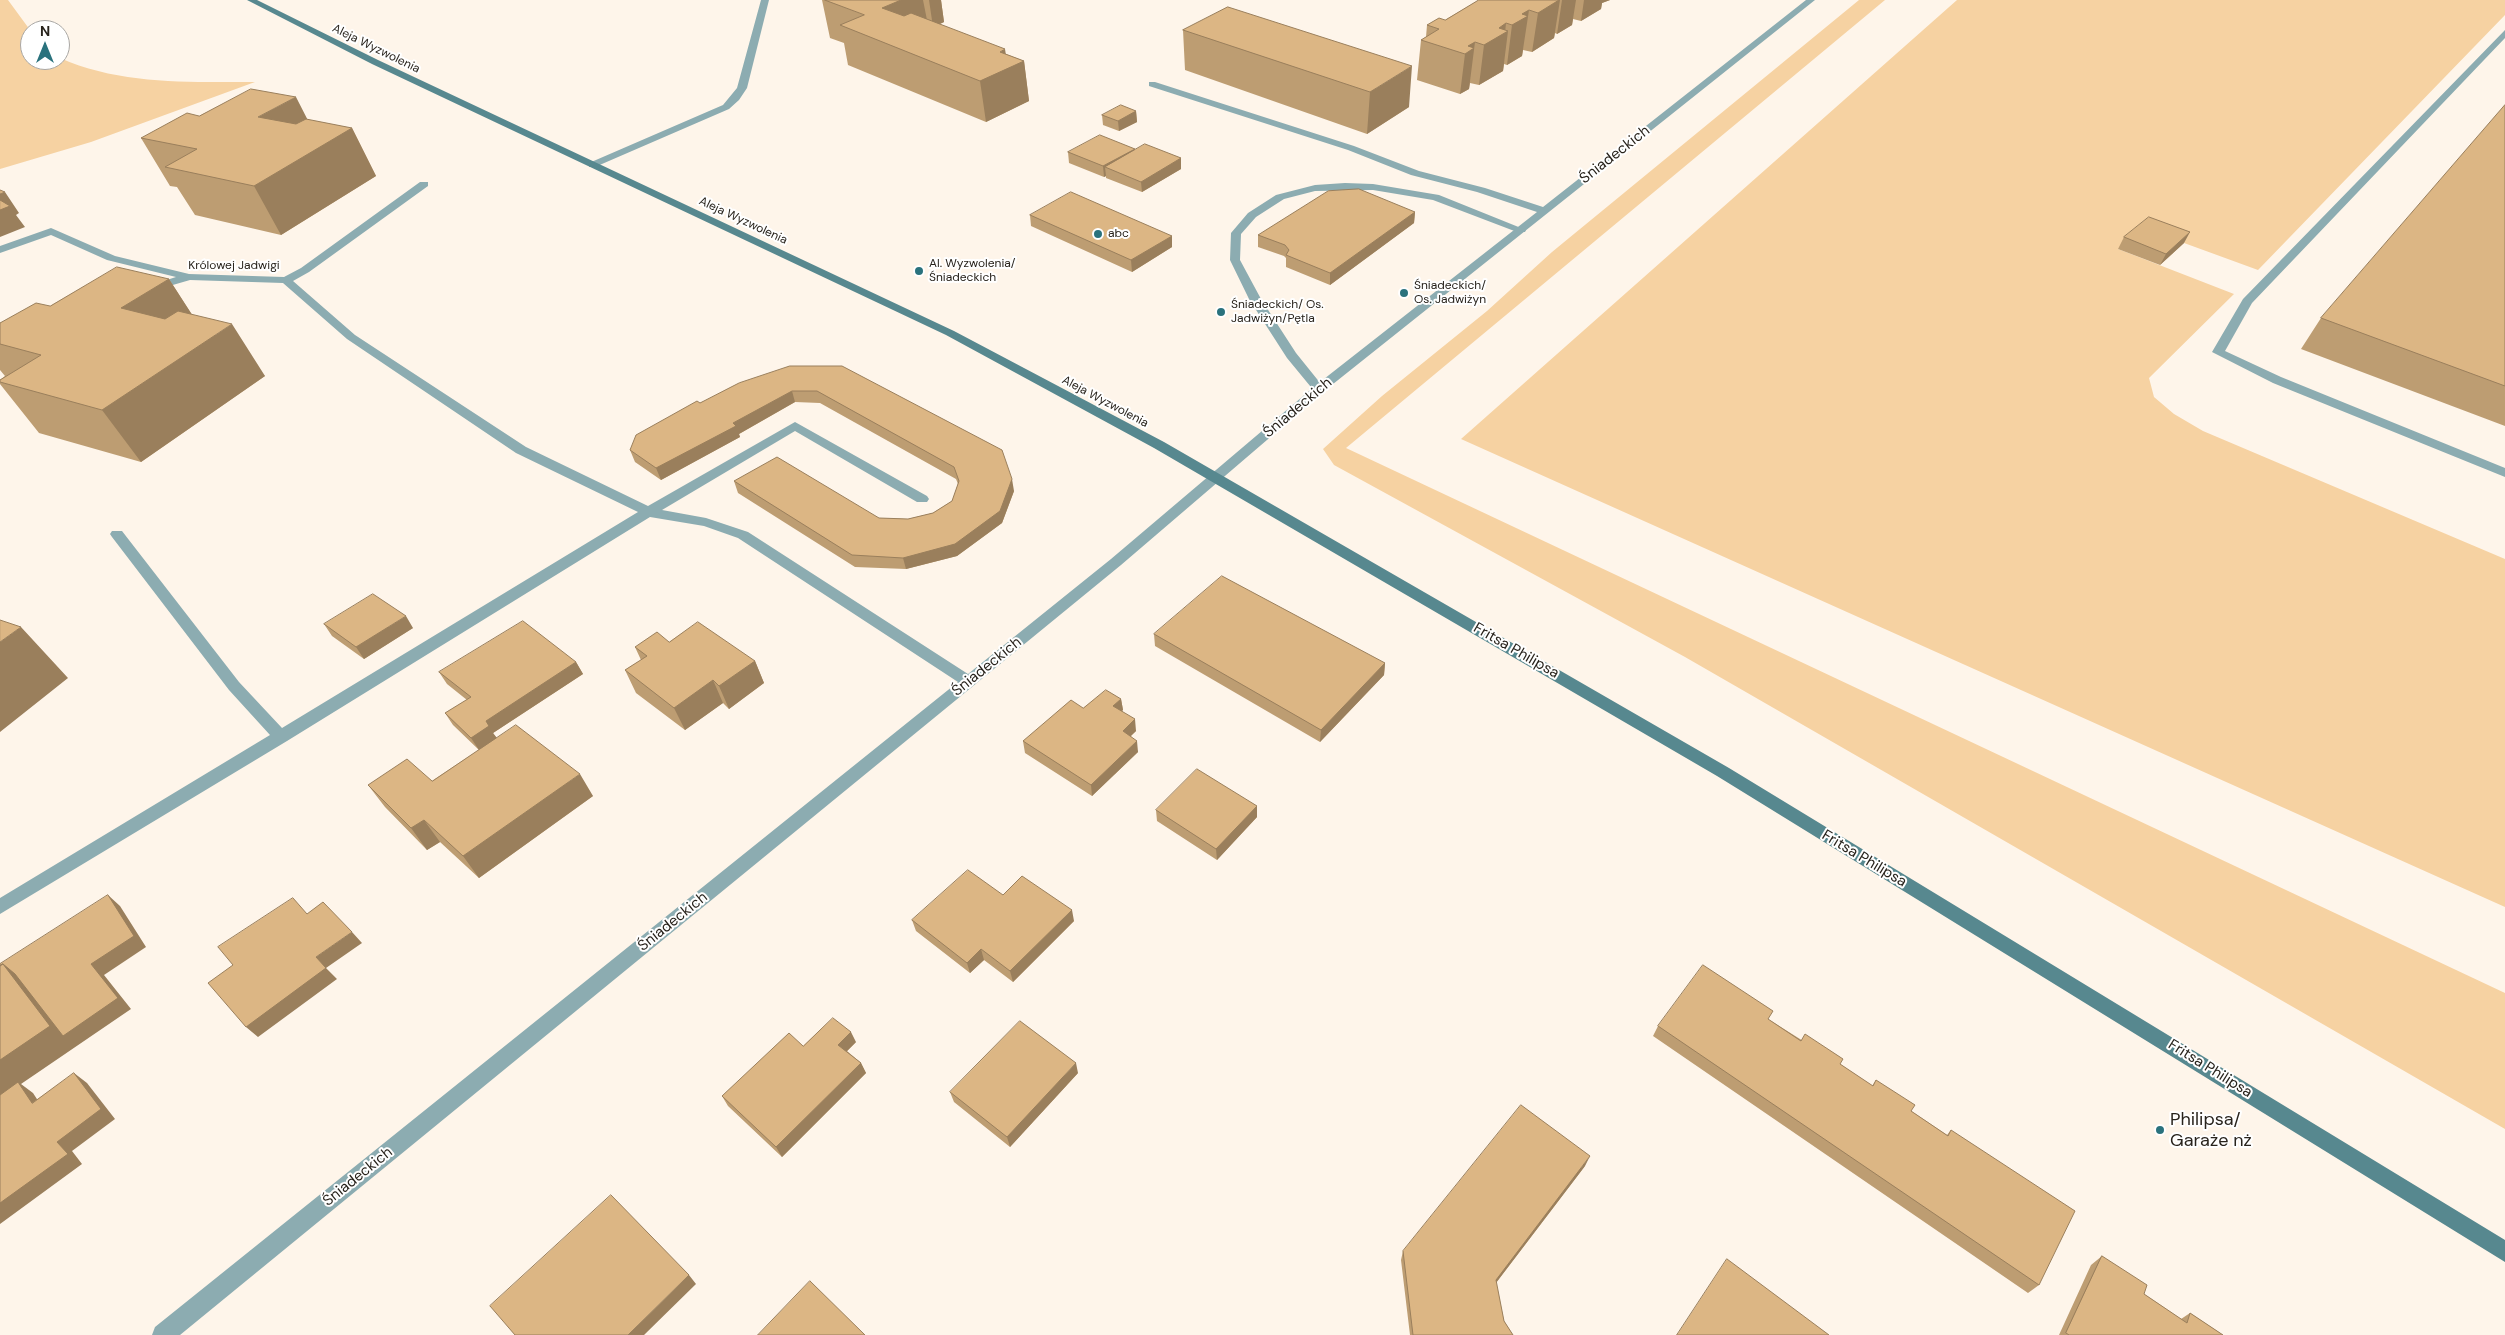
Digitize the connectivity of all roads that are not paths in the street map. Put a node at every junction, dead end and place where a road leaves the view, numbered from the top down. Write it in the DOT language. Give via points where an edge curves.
graph roads {
  1 [pos="252,0"];
  2 [pos="765,0"];
  3 [pos="1811,0"];
  4 [pos="2505,33"];
  5 [pos="1152,84"];
  6 [pos="592,165"];
  7 [pos="424,184"];
  8 [pos="1545,211"];
  9 [pos="1521,230"];
  10 [pos="0,250"];
  11 [pos="189,277"];
  12 [pos="286,280"];
  13 [pos="139,293"];
  14 [pos="1319,389"];
  15 [pos="2505,473"];
  16 [pos="1216,478"];
  17 [pos="922,499"];
  18 [pos="648,512"];
  19 [pos="117,534"];
  20 [pos="969,682"];
  21 [pos="282,737"];
  22 [pos="0,907"];
  23 [pos="2505,1252"];
  24 [pos="163,1335"];
  1 -- 6 [label="street, Aleja Wyzwolenia"];
  2 -- 6 [label="street" via="742,88 736,98 707,116"];
  3 -- 8 [label="street, Śniadeckich"];
  4 -- 15 [label="street" via="2247,301 2218,352 2277,380"];
  5 -- 8 [label="street" via="1351,148 1414,173"];
  6 -- 16 [label="street, Aleja Wyzwolenia" via="950,333"];
  7 -- 12 [label="street, Królowej Jadwigi" via="305,270"];
  8 -- 9 [label="street, Śniadeckich"];
  9 -- 14 [label="street, Śniadeckich"];
  9 -- 14 [label="street" via="1435,197 1373,187 1315,188 1280,197 1252,215 1236,233 1235,260 1291,356"];
  10 -- 11 [label="street" via="52,230 112,258"];
  11 -- 12 [label="street, Królowej Jadwigi"];
  11 -- 13 [label="street, Królowej Jadwigi"];
  12 -- 18 [label="street" via="352,337 521,450"];
  14 -- 16 [label="street, Śniadeckich"];
  16 -- 20 [label="street, Śniadeckich"];
  16 -- 23 [label="street, Fritsa Philipsa" via="1723,772"];
  17 -- 18 [label="street" via="795,426"];
  18 -- 20 [label="street" via="706,522 743,536"];
  18 -- 21 [label="street"];
  19 -- 21 [label="street" via="234,686"];
  20 -- 24 [label="street, Śniadeckich"];
  21 -- 22 [label="street"];
}
